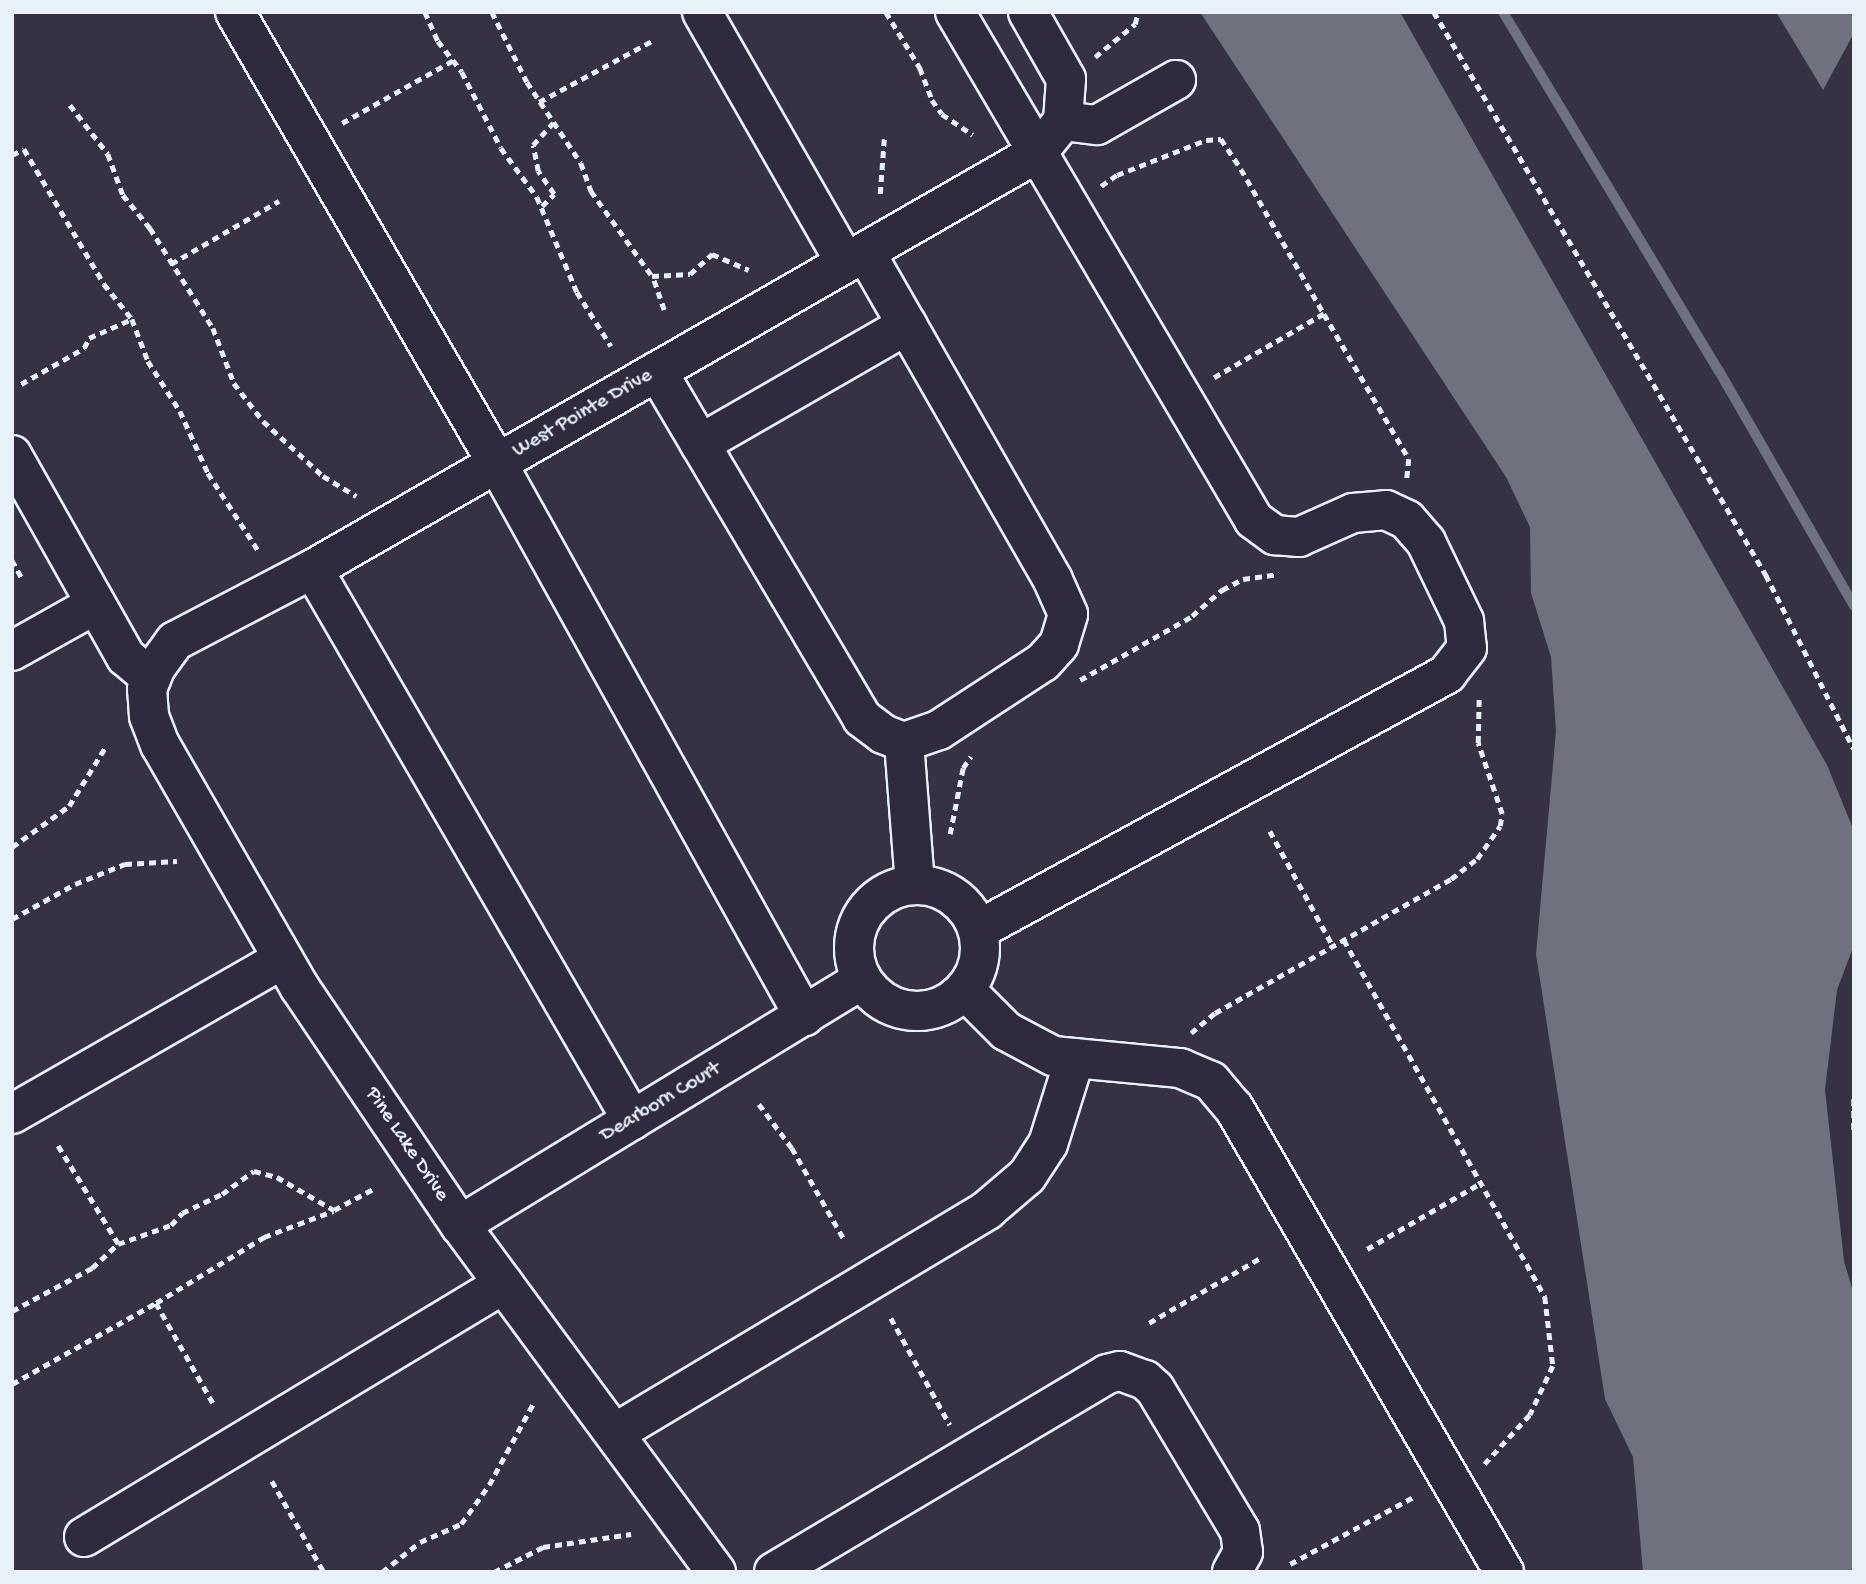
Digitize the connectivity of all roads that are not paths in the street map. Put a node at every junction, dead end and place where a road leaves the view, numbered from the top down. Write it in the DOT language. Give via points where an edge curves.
graph roads {
  1 [pos="235,12"];
  2 [pos="702,12"];
  3 [pos="955,12"];
  4 [pos="1028,12"];
  5 [pos="1176,80"];
  6 [pos="1063,121"];
  7 [pos="1037,153"];
  8 [pos="856,257"];
  9 [pos="907,325"];
  10 [pos="657,371"];
  11 [pos="700,444"];
  12 [pos="12,455"];
  13 [pos="497,463"];
  14 [pos="313,569"];
  15 [pos="96,604"];
  16 [pos="12,651"];
  17 [pos="149,684"];
  18 [pos="904,742"];
  19 [pos="915,884"];
  20 [pos="978,930"];
  21 [pos="283,959"];
  22 [pos="862,981"];
  23 [pos="965,990"];
  24 [pos="804,1016"];
  25 [pos="1075,1058"];
  26 [pos="12,1114"];
  27 [pos="632,1120"];
  28 [pos="460,1225"];
  29 [pos="504,1284"];
  30 [pos="615,1433"];
  31 [pos="84,1537"];
  32 [pos="716,1572"];
  33 [pos="774,1572"];
  34 [pos="1232,1572"];
  35 [pos="1504,1572"];
  1 -- 13 [label="street"];
  2 -- 8 [label="street"];
  3 -- 7 [label="street"];
  4 -- 6 [label="street" via="1066,79"];
  5 -- 6 [label="street" via="1097,125"];
  6 -- 7 [label="street, West Pointe Drive"];
  7 -- 8 [label="street, West Pointe Drive"];
  7 -- 20 [label="street" via="1254,520 1276,535 1299,537 1353,513 1386,510 1398,515 1426,542 1464,621 1466,648 1447,674"];
  8 -- 9 [label="street"];
  8 -- 10 [label="street, West Pointe Drive"];
  9 -- 11 [label="street"];
  9 -- 18 [label="street" via="1068,614 1059,643 1043,662 939,730"];
  10 -- 11 [label="street"];
  10 -- 13 [label="street, West Pointe Drive"];
  11 -- 18 [label="street" via="862,718"];
  12 -- 15 [label="street"];
  13 -- 14 [label="street, West Pointe Drive"];
  13 -- 24 [label="street"];
  14 -- 17 [label="street, West Pointe Drive" via="175,641"];
  14 -- 27 [label="street"];
  15 -- 16 [label="street"];
  15 -- 17 [label="street" via="126,657"];
  17 -- 21 [label="street, Pine Lake Drive" via="149,716 160,745"];
  18 -- 19 [label="street"];
  19 -- 20 [label="street" via="951,893"];
  19 -- 22 [label="street" via="897,887 866,909 853,944"];
  20 -- 23 [label="street" via="981,957"];
  21 -- 26 [label="street"];
  21 -- 28 [label="street, Pine Lake Drive"];
  22 -- 23 [label="street" via="892,1007 912,1012 932,1010"];
  22 -- 24 [label="street, Dearborn Court"];
  23 -- 25 [label="street" via="1006,1031 1053,1056"];
  24 -- 27 [label="street, Dearborn Court"];
  25 -- 30 [label="street" via="1048,1144 1027,1176 987,1210"];
  25 -- 35 [label="street" via="1180,1068 1211,1081 1234,1108"];
  27 -- 28 [label="street, Dearborn Court"];
  28 -- 29 [label="street, Pine Lake Drive"];
  29 -- 30 [label="street, Pine Lake Drive"];
  29 -- 31 [label="street"];
  30 -- 32 [label="street, Pine Lake Drive"];
  33 -- 34 [label="street" via="1107,1374 1120,1371 1155,1389 1240,1531 1243,1552"];
}
